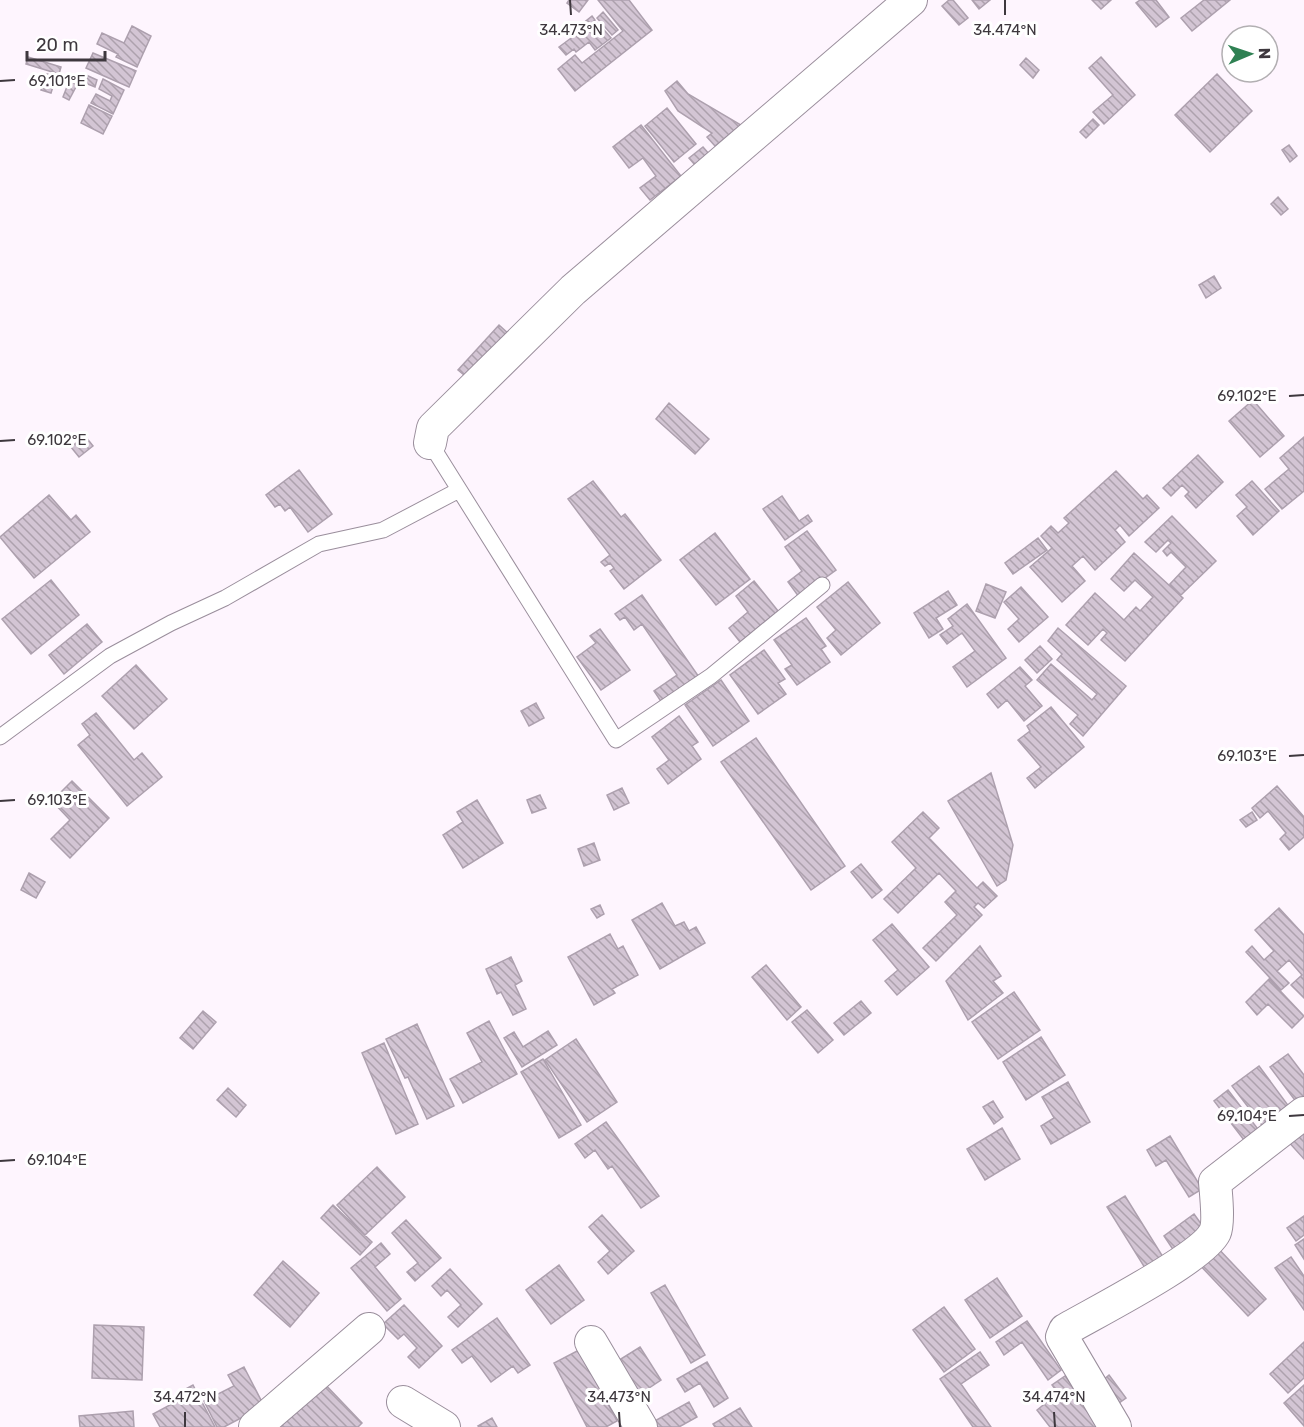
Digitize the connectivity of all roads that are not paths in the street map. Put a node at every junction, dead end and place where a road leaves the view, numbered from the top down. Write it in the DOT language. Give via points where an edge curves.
graph roads {
  1 [pos="911,0"];
  2 [pos="430,443"];
  3 [pos="459,490"];
  4 [pos="822,585"];
  5 [pos="0,736"];
  6 [pos="1304,1113"];
  7 [pos="369,1329"];
  8 [pos="591,1342"];
  9 [pos="403,1402"];
  10 [pos="255,1427"];
  11 [pos="444,1427"];
  12 [pos="641,1427"];
  13 [pos="1115,1427"];
  1 -- 2 [label="street" via="573,290 433,428"];
  2 -- 3 [label="lane"];
  3 -- 4 [label="lane" via="616,740 711,676"];
  3 -- 5 [label="lane" via="384,530 319,544 225,598 171,623 110,656"];
  6 -- 13 [label="street" via="1215,1182 1215,1232 1195,1254 1065,1330 1062,1337"];
  7 -- 10 [label="street"];
  8 -- 12 [label="street"];
  9 -- 11 [label="street"];
}
